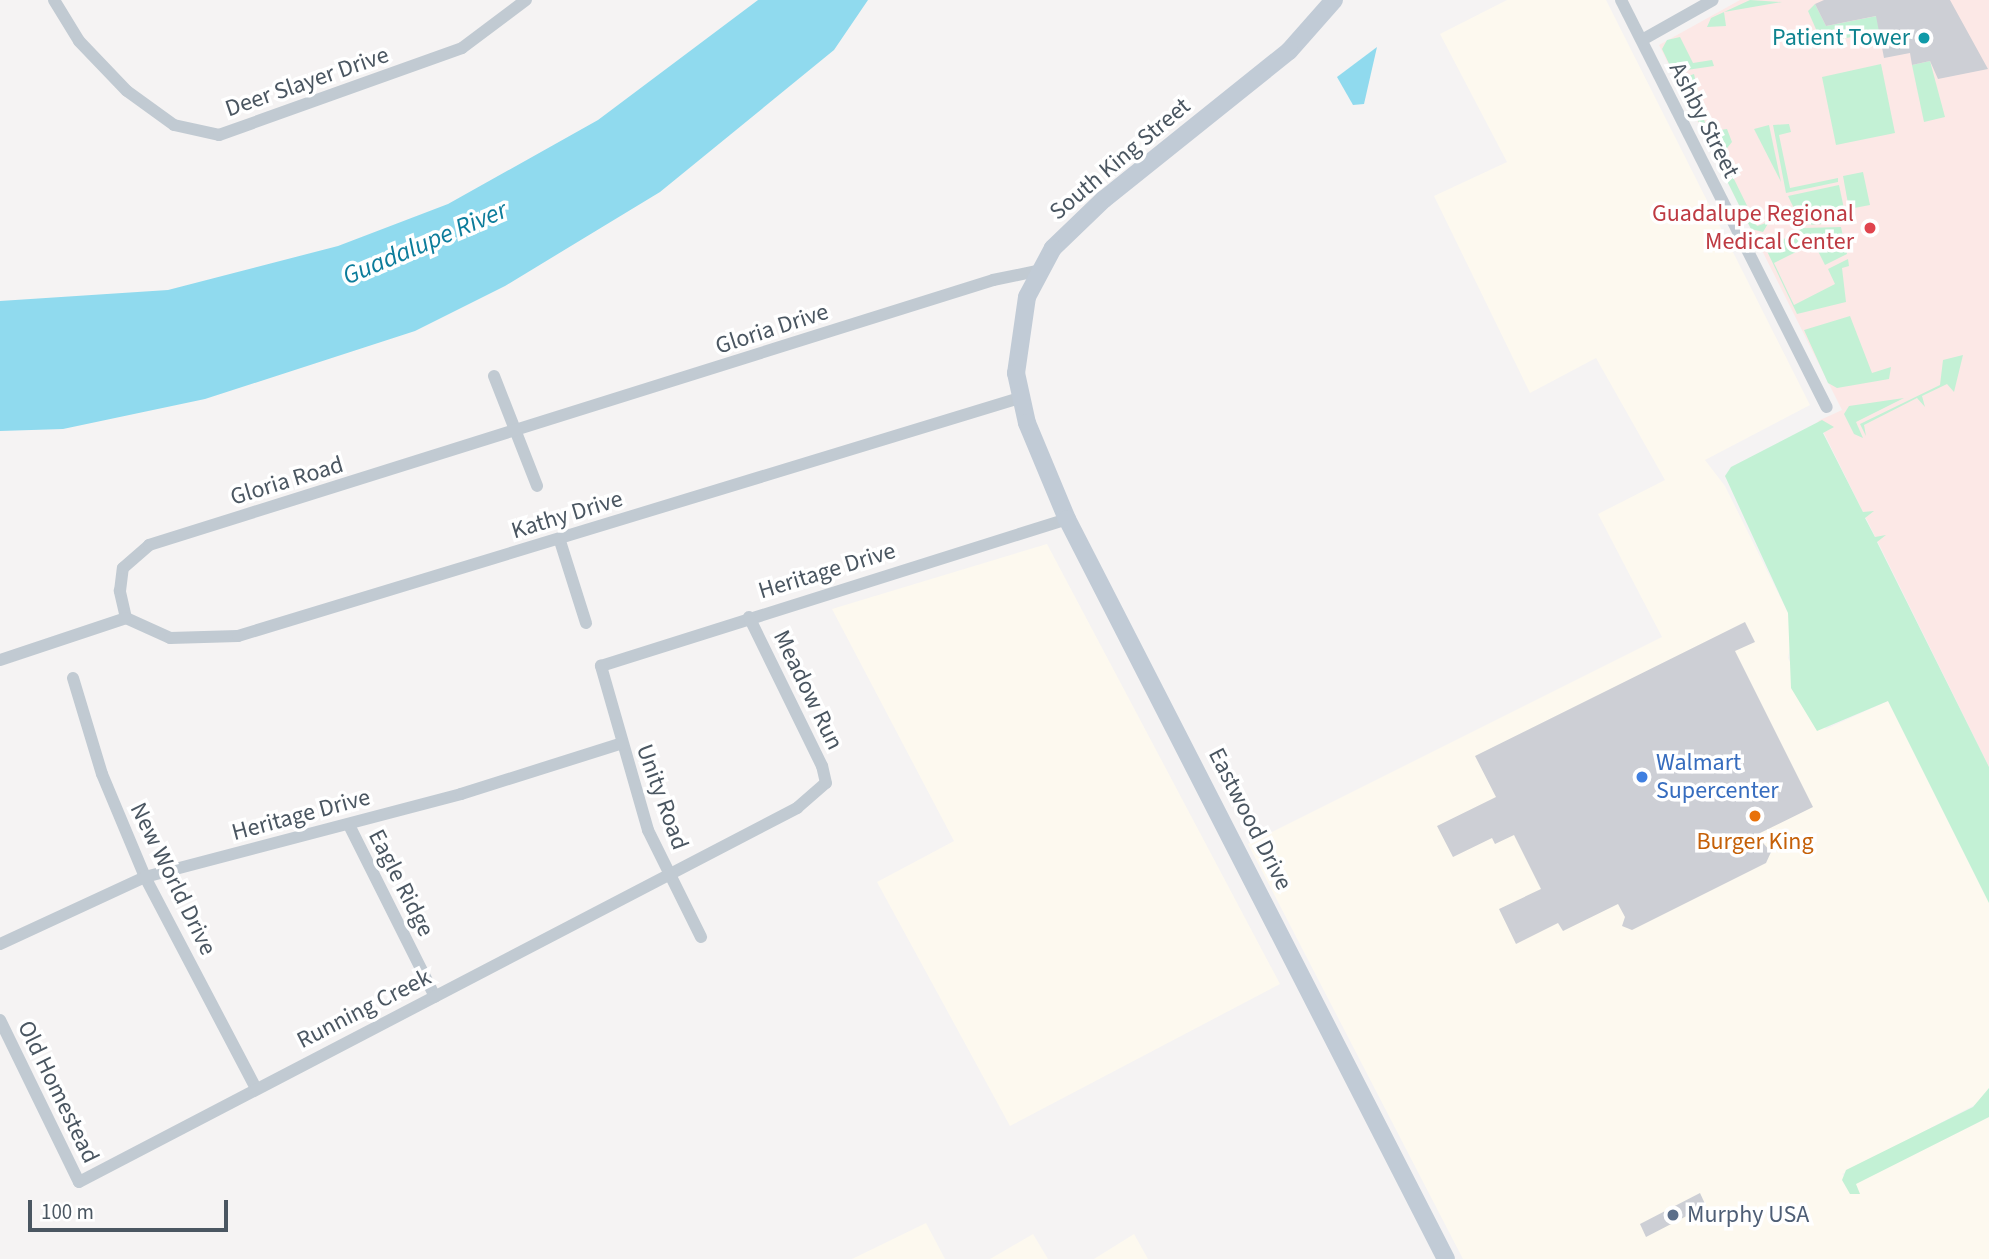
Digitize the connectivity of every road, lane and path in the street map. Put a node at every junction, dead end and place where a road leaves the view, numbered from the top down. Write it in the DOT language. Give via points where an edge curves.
graph roads {
  1 [pos="54,0"];
  2 [pos="526,0"];
  3 [pos="1334,0"];
  4 [pos="1621,0"];
  5 [pos="1713,0"];
  6 [pos="1642,40"];
  7 [pos="1037,271"];
  8 [pos="495,376"];
  9 [pos="1020,398"];
  10 [pos="1827,407"];
  11 [pos="520,431"];
  12 [pos="537,486"];
  13 [pos="1067,519"];
  14 [pos="560,541"];
  15 [pos="749,617"];
  16 [pos="126,618"];
  17 [pos="586,623"];
  18 [pos="0,660"];
  19 [pos="601,666"];
  20 [pos="73,678"];
  21 [pos="620,744"];
  22 [pos="826,783"];
  23 [pos="349,825"];
  24 [pos="668,873"];
  25 [pos="145,877"];
  26 [pos="701,937"];
  27 [pos="0,944"];
  28 [pos="435,997"];
  29 [pos="0,1020"];
  30 [pos="256,1088"];
  31 [pos="79,1182"];
  32 [pos="1446,1259"];
  1 -- 2 [label="street, Deer Slayer Drive" via="79,41 127,91 174,125 219,135 462,48"];
  3 -- 7 [label="main road, South King Street" via="1279,60 1073,226"];
  4 -- 6 [label="street, Ashby Street"];
  5 -- 6 [label="street"];
  6 -- 10 [label="street, Ashby Street"];
  7 -- 9 [label="main road, South King Street" via="1017,348"];
  7 -- 11 [label="street, Gloria Drive" via="993,280"];
  8 -- 11 [label="street"];
  9 -- 13 [label="main road, Eastwood Drive"];
  9 -- 14 [label="street, Kathy Drive"];
  11 -- 12 [label="street"];
  11 -- 16 [label="street, Gloria Road" via="149,545 123,568 120,592"];
  13 -- 15 [label="street, Heritage Drive"];
  13 -- 32 [label="main road, Eastwood Drive"];
  14 -- 16 [label="street, Kathy Drive" via="238,636 170,638"];
  14 -- 17 [label="street"];
  15 -- 19 [label="street, Heritage Drive"];
  15 -- 22 [label="street, Meadow Run"];
  16 -- 18 [label="street"];
  19 -- 21 [label="street, Unity Road"];
  20 -- 25 [label="street, New World Drive" via="102,774"];
  21 -- 23 [label="street, Heritage Drive"];
  21 -- 24 [label="street, Unity Road"];
  22 -- 24 [label="street, Running Creek" via="797,808"];
  23 -- 25 [label="street, Heritage Drive"];
  23 -- 28 [label="street, Eagle Ridge"];
  24 -- 26 [label="street, Unity Road"];
  24 -- 28 [label="street, Running Creek"];
  25 -- 27 [label="street, Heritage Drive"];
  25 -- 30 [label="street, New World Drive"];
  28 -- 30 [label="street, Running Creek"];
  29 -- 31 [label="street, Old Homestead"];
  30 -- 31 [label="street, Running Creek"];
}
